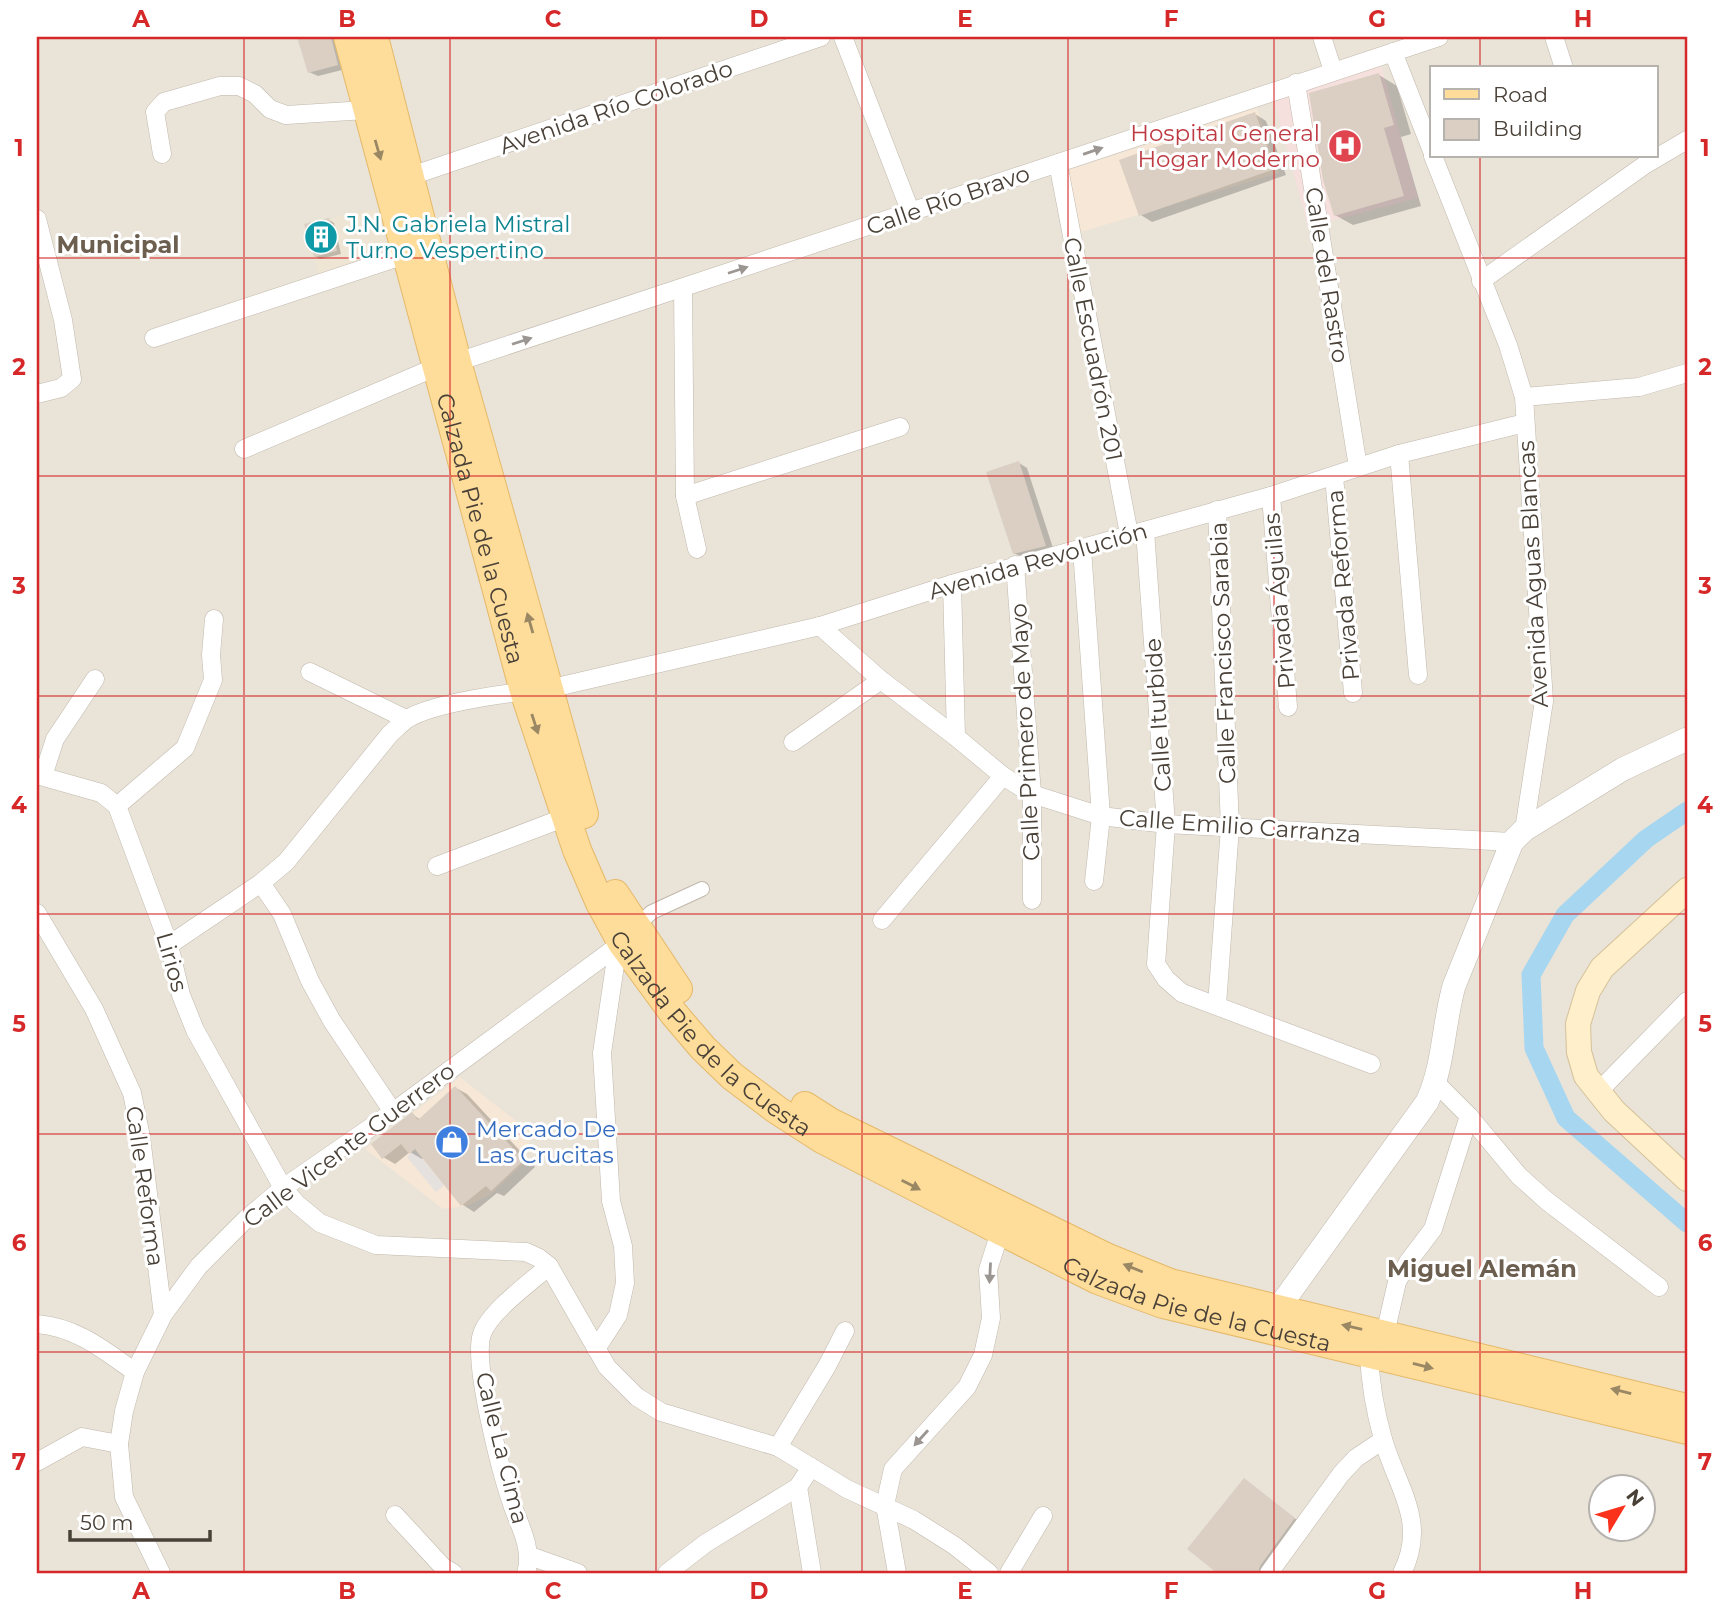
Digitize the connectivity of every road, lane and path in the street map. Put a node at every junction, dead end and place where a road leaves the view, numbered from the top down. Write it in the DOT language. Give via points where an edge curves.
graph roads {
  1 [pos="348,37"];
  2 [pos="374,37"];
  3 [pos="821,37"];
  4 [pos="843,37"];
  5 [pos="1322,37"];
  6 [pos="1439,37"];
  7 [pos="1554,37"];
  8 [pos="1393,52"];
  9 [pos="1563,66"];
  10 [pos="1333,71"];
  11 [pos="1296,83"];
  12 [pos="366,110"];
  13 [pos="1687,140"];
  14 [pos="1430,146"];
  15 [pos="162,154"];
  16 [pos="1658,157"];
  17 [pos="1435,158"];
  18 [pos="1656,158"];
  19 [pos="1058,163"];
  20 [pos="411,176"];
  21 [pos="911,213"];
  22 [pos="37,219"];
  23 [pos="408,254"];
  24 [pos="43,260"];
  25 [pos="1482,281"];
  26 [pos="683,288"];
  27 [pos="154,338"];
  28 [pos="446,364"];
  29 [pos="1687,373"];
  30 [pos="37,394"];
  31 [pos="1524,397"];
  32 [pos="1525,423"];
  33 [pos="900,426"];
  34 [pos="244,449"];
  35 [pos="1399,454"];
  36 [pos="1358,467"];
  37 [pos="1334,476"];
  38 [pos="1270,495"];
  39 [pos="685,496"];
  40 [pos="1217,510"];
  41 [pos="1137,532"];
  42 [pos="697,549"];
  43 [pos="1082,549"];
  44 [pos="1016,565"];
  45 [pos="952,584"];
  46 [pos="214,619"];
  47 [pos="820,626"];
  48 [pos="310,672"];
  49 [pos="1418,675"];
  50 [pos="95,679"];
  51 [pos="881,680"];
  52 [pos="536,690"];
  53 [pos="1353,693"];
  54 [pos="1288,707"];
  55 [pos="406,719"];
  56 [pos="957,737"];
  57 [pos="1687,738"];
  58 [pos="793,742"];
  59 [pos="40,775"];
  60 [pos="1003,776"];
  61 [pos="1032,794"];
  62 [pos="117,806"];
  63 [pos="1101,816"];
  64 [pos="566,817"];
  65 [pos="1166,824"];
  66 [pos="1230,827"];
  67 [pos="1518,836"];
  68 [pos="437,866"];
  69 [pos="1094,881"];
  70 [pos="261,883"];
  71 [pos="702,889"];
  72 [pos="1687,890"];
  73 [pos="1032,900"];
  74 [pos="37,913"];
  75 [pos="881,920"];
  76 [pos="624,939"];
  77 [pos="44,941"];
  78 [pos="169,945"];
  79 [pos="1687,1001"];
  80 [pos="1217,1005"];
  81 [pos="1371,1064"];
  82 [pos="1436,1083"];
  83 [pos="1598,1092"];
  84 [pos="393,1112"];
  85 [pos="1469,1116"];
  86 [pos="1684,1170"];
  87 [pos="283,1188"];
  88 [pos="1004,1219"];
  89 [pos="549,1266"];
  90 [pos="1659,1287"];
  91 [pos="1277,1310"];
  92 [pos="163,1315"];
  93 [pos="37,1324"];
  94 [pos="845,1331"];
  95 [pos="1377,1343"];
  96 [pos="596,1349"];
  97 [pos="135,1372"];
  98 [pos="1682,1425"];
  99 [pos="1383,1440"];
  100 [pos="119,1444"];
  101 [pos="778,1447"];
  102 [pos="37,1462"];
  103 [pos="811,1467"];
  104 [pos="799,1487"];
  105 [pos="885,1505"];
  106 [pos="395,1515"];
  107 [pos="1043,1516"];
  108 [pos="528,1565"];
  109 [pos="161,1573"];
  110 [pos="453,1573"];
  111 [pos="578,1573"];
  112 [pos="667,1573"];
  113 [pos="812,1573"];
  114 [pos="897,1573"];
  115 [pos="989,1573"];
  116 [pos="1009,1573"];
  117 [pos="1269,1573"];
  118 [pos="1402,1573"];
  1 -- 12 [label="main road, Calzada Pie de la Cuesta"];
  2 -- 20 [label="main road, Calzada Pie de la Cuesta"];
  3 -- 20 [label="street, Avenida Río Colorado"];
  4 -- 21 [label="street"];
  5 -- 10 [label="street"];
  6 -- 8 [label="street, Calle Río Bravo"];
  7 -- 9 [label="street"];
  8 -- 10 [label="street, Calle Río Bravo"];
  8 -- 14 [label="street, Avenida Aguas Blancas"];
  10 -- 11 [label="street, Calle Río Bravo"];
  19 -- 11 [label="street, Calle Río Bravo, one-way"];
  11 -- 36 [label="street, Calle del Rastro"];
  12 -- 15 [label="street" via="286,115 239,86 220,86 164,102 155,112"];
  12 -- 23 [label="main road, Calzada Pie de la Cuesta, one-way"];
  13 -- 16 [label="street"];
  17 -- 25 [label="street, Avenida Aguas Blancas"];
  18 -- 25 [label="street"];
  19 -- 21 [label="street, Calle Río Bravo"];
  19 -- 41 [label="street, Calle Escuadrón 201"];
  20 -- 28 [label="main road, Calzada Pie de la Cuesta"];
  26 -- 21 [label="street, Calle Río Bravo, one-way"];
  22 -- 24 [label="street"];
  23 -- 27 [label="street"];
  23 -- 28 [label="main road, Calzada Pie de la Cuesta"];
  24 -- 30 [label="street" via="66,332 72,379 61,388"];
  25 -- 31 [label="street, Avenida Aguas Blancas"];
  28 -- 26 [label="street, Calle Río Bravo, one-way"];
  26 -- 39 [label="street"];
  28 -- 34 [label="street, Calle Río Bravo"];
  28 -- 52 [label="main road, Calzada Pie de la Cuesta"];
  29 -- 31 [label="street" via="1639,387"];
  31 -- 32 [label="street, Avenida Aguas Blancas"];
  32 -- 35 [label="street, Avenida Revolución"];
  32 -- 67 [label="street, Avenida Aguas Blancas" via="1544,701"];
  33 -- 39 [label="street"];
  35 -- 36 [label="street, Avenida Revolución"];
  35 -- 49 [label="street"];
  36 -- 37 [label="street, Avenida Revolución"];
  37 -- 38 [label="street, Avenida Revolución"];
  37 -- 53 [label="street, Privada Reforma"];
  38 -- 40 [label="street, Avenida Revolución"];
  38 -- 54 [label="street, Privada Águilas"];
  39 -- 42 [label="street"];
  40 -- 41 [label="street, Avenida Revolución"];
  40 -- 66 [label="street, Calle Francisco Sarabia"];
  41 -- 43 [label="street, Avenida Revolución"];
  41 -- 65 [label="street, Calle Iturbide"];
  43 -- 44 [label="street, Avenida Revolución"];
  43 -- 63 [label="street"];
  44 -- 45 [label="street, Avenida Revolución"];
  44 -- 61 [label="street, Calle Primero de Mayo"];
  45 -- 47 [label="street, Avenida Revolución"];
  45 -- 56 [label="street"];
  46 -- 62 [label="street" via="213,680 185,748"];
  47 -- 51 [label="street, Calle Emilio Carranza"];
  47 -- 52 [label="street, Avenida Revolución"];
  48 -- 55 [label="street"];
  50 -- 59 [label="street" via="55,739"];
  51 -- 56 [label="street, Calle Emilio Carranza"];
  51 -- 58 [label="street"];
  52 -- 55 [label="street, Avenida Revolución" via="432,708"];
  52 -- 64 [label="main road, Calzada Pie de la Cuesta, one-way"];
  52 -- 76 [label="main road, Calzada Pie de la Cuesta" via="592,844 616,895"];
  55 -- 70 [label="street" via="286,862"];
  56 -- 60 [label="street, Calle Emilio Carranza"];
  57 -- 67 [label="street" via="1623,769"];
  59 -- 62 [label="street" via="101,793"];
  60 -- 61 [label="street, Calle Emilio Carranza"];
  60 -- 75 [label="street"];
  61 -- 63 [label="street, Calle Emilio Carranza"];
  61 -- 73 [label="street, Calle Primero de Mayo"];
  62 -- 78 [label="street, Lirios"];
  63 -- 65 [label="street, Calle Emilio Carranza"];
  63 -- 69 [label="street"];
  64 -- 68 [label="street"];
  64 -- 76 [label="main road, Calzada Pie de la Cuesta" via="600,903"];
  65 -- 66 [label="street, Calle Emilio Carranza"];
  65 -- 80 [label="street, Calle Iturbide" via="1156,964 1182,993"];
  66 -- 67 [label="street, Calle Emilio Carranza"];
  66 -- 80 [label="street, Calle Francisco Sarabia"];
  67 -- 82 [label="street, Avenida Aguas Blancas" via="1454,986"];
  70 -- 78 [label="street"];
  70 -- 84 [label="street" via="282,914 332,1021"];
  71 -- 76 [label="street" via="652,912"];
  72 -- 83 [label="main road" via="1602,968 1588,991 1578,1024 1579,1052 1586,1076"];
  74 -- 77 [label="street, Calle Reforma"];
  76 -- 84 [label="street, Calle Vicente Guerrero"];
  76 -- 88 [label="main road, Calzada Pie de la Cuesta" via="746,1063 870,1152"];
  76 -- 96 [label="street" via="615,965 602,1053 611,1201 623,1246 625,1283 618,1315"];
  77 -- 92 [label="street, Calle Reforma" via="94,1009 132,1093"];
  78 -- 87 [label="street, Lirios" via="195,1030"];
  79 -- 83 [label="street"];
  80 -- 81 [label="street"];
  82 -- 85 [label="street"];
  82 -- 91 [label="street, Avenida Aguas Blancas" via="1427,1102"];
  83 -- 86 [label="main road"];
  84 -- 87 [label="street, Calle Vicente Guerrero"];
  85 -- 90 [label="street" via="1519,1176"];
  85 -- 95 [label="street" via="1433,1229 1397,1282"];
  87 -- 89 [label="street, Lirios" via="320,1223 376,1245 526,1252"];
  87 -- 92 [label="street, Calle Vicente Guerrero" via="199,1266"];
  91 -- 88 [label="main road, Calzada Pie de la Cuesta, one-way" via="1170,1283"];
  88 -- 95 [label="main road, Calzada Pie de la Cuesta" via="1098,1280 1163,1304"];
  88 -- 105 [label="street, one-way" via="988,1270 991,1318 983,1355 967,1387 893,1469"];
  89 -- 96 [label="street"];
  89 -- 108 [label="street, Calle La Cima" via="498,1311 481,1334 481,1380"];
  95 -- 91 [label="main road, Calzada Pie de la Cuesta, one-way"];
  92 -- 97 [label="street, Calle Vicente Guerrero"];
  93 -- 97 [label="street" via="55,1325 87,1338"];
  94 -- 101 [label="street"];
  95 -- 98 [label="main road, Calzada Pie de la Cuesta"];
  95 -- 99 [label="street" via="1370,1382"];
  96 -- 101 [label="street" via="607,1367 661,1412"];
  97 -- 100 [label="street, Calle Vicente Guerrero"];
  99 -- 117 [label="street" via="1341,1474"];
  99 -- 118 [label="street" via="1408,1502 1413,1528 1410,1558"];
  100 -- 102 [label="street" via="82,1437"];
  100 -- 109 [label="street, Calle Vicente Guerrero" via="124,1497"];
  101 -- 103 [label="street"];
  103 -- 104 [label="street"];
  103 -- 105 [label="street"];
  104 -- 112 [label="street" via="706,1543"];
  104 -- 113 [label="street"];
  105 -- 114 [label="street"];
  105 -- 115 [label="street" via="955,1546"];
  106 -- 110 [label="street"];
  107 -- 116 [label="street"];
  108 -- 111 [label="street"];
}
